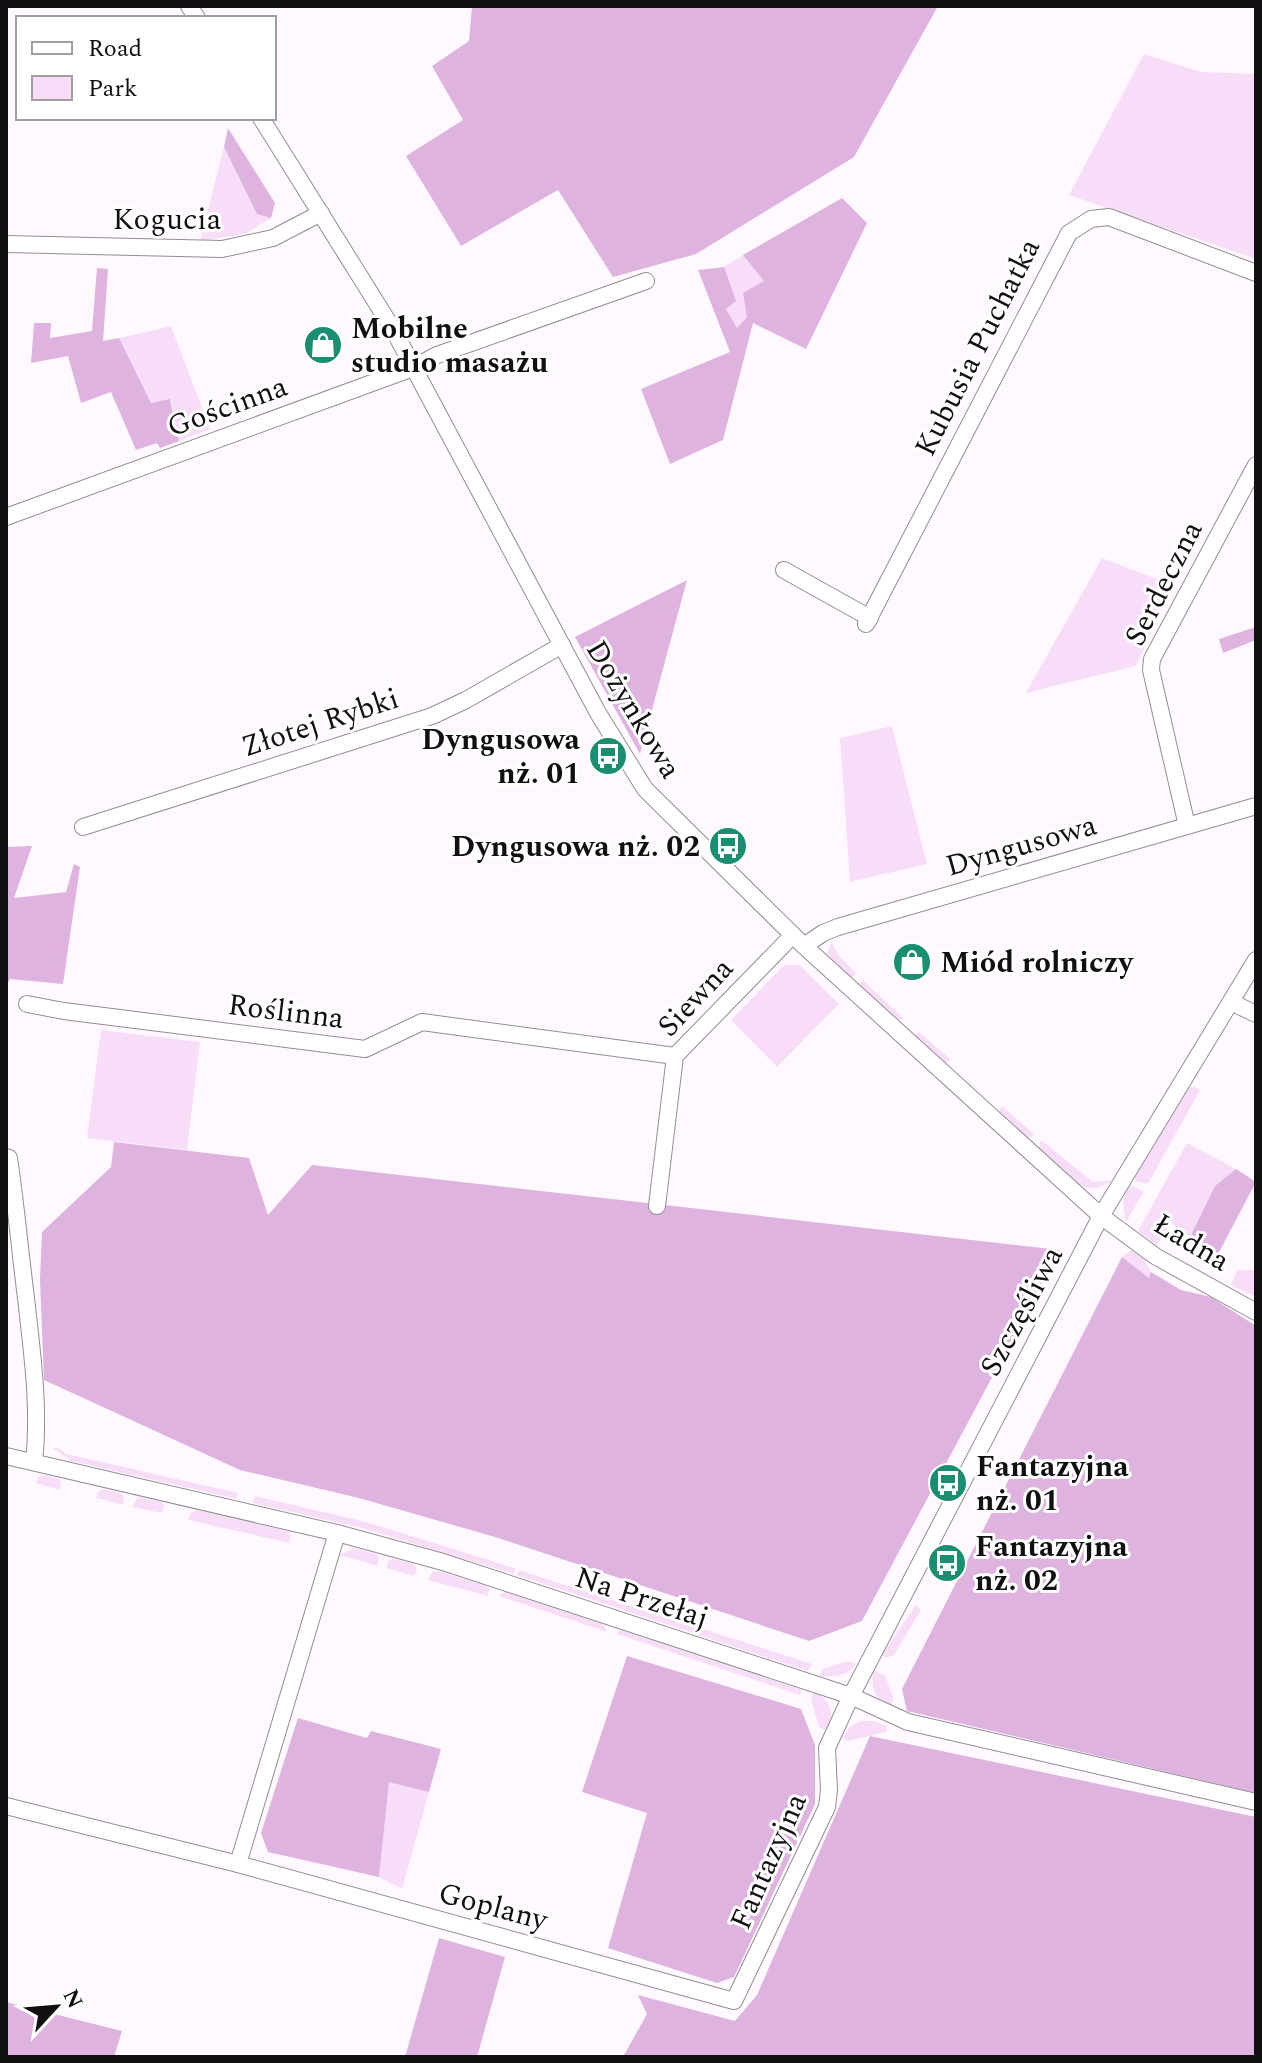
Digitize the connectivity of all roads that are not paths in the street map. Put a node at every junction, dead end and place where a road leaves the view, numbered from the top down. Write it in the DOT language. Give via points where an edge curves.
graph roads {
  1 [pos="262,120"];
  2 [pos="321,213"];
  3 [pos="6,244"];
  4 [pos="1256,273"];
  5 [pos="646,281"];
  6 [pos="413,368"];
  7 [pos="1256,465"];
  8 [pos="6,517"];
  9 [pos="784,570"];
  10 [pos="562,645"];
  11 [pos="1256,806"];
  12 [pos="1187,826"];
  13 [pos="83,827"];
  14 [pos="799,940"];
  15 [pos="1256,960"];
  16 [pos="1231,1002"];
  17 [pos="27,1004"];
  18 [pos="1256,1014"];
  19 [pos="675,1056"];
  20 [pos="6,1157"];
  21 [pos="657,1206"];
  22 [pos="1101,1216"];
  23 [pos="1256,1312"];
  24 [pos="6,1456"];
  25 [pos="34,1462"];
  26 [pos="337,1533"];
  27 [pos="851,1696"];
  28 [pos="1256,1802"];
  29 [pos="6,1806"];
  30 [pos="238,1864"];
  31 [pos="734,2001"];
  1 -- 2 [label="street, Dożynkowa"];
  2 -- 3 [label="street, Kogucia" via="273,238 222,249"];
  2 -- 6 [label="street, Dożynkowa"];
  4 -- 9 [label="street, Kubusia Puchatka" via="1109,217 1091,219 1069,233 868,621"];
  5 -- 6 [label="street, Gościnna"];
  6 -- 8 [label="street, Gościnna"];
  6 -- 10 [label="street, Dożynkowa"];
  7 -- 12 [label="street, Serdeczna" via="1152,659"];
  10 -- 13 [label="street, Złotej Rybki" via="432,716"];
  10 -- 14 [label="street, Dożynkowa" via="645,789"];
  11 -- 12 [label="street, Dyngusowa"];
  12 -- 14 [label="street, Dyngusowa"];
  14 -- 19 [label="street, Siewna"];
  14 -- 22 [label="street, Dożynkowa"];
  15 -- 16 [label="street, Szczęśliwa"];
  16 -- 18 [label="street"];
  16 -- 22 [label="street, Szczęśliwa"];
  17 -- 19 [label="street, Roślinna" via="365,1049 422,1022"];
  19 -- 21 [label="street, Siewna"];
  20 -- 25 [label="street" via="32,1350"];
  22 -- 23 [label="street, Ładna" via="1155,1256"];
  22 -- 27 [label="street, Szczęśliwa"];
  24 -- 25 [label="street, Na Przełaj"];
  25 -- 26 [label="street, Na Przełaj"];
  26 -- 27 [label="street, Na Przełaj" via="443,1562"];
  26 -- 30 [label="street"];
  27 -- 28 [label="street, Na Przełaj" via="908,1722"];
  27 -- 31 [label="street, Fantazyjna" via="827,1748 827,1807"];
  29 -- 30 [label="street, Goplany"];
  30 -- 31 [label="street, Goplany"];
}
